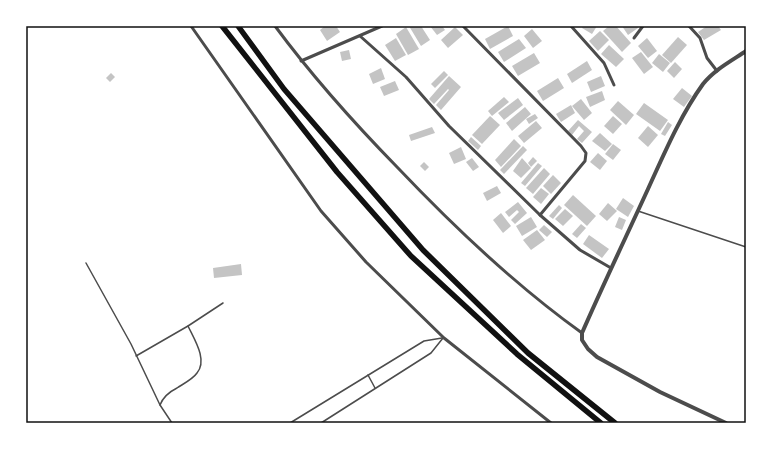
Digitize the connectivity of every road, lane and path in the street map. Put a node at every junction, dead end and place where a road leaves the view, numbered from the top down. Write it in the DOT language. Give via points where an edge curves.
graph roads {
  1 [pos="191,26"];
  2 [pos="222,26"];
  3 [pos="238,26"];
  4 [pos="275,26"];
  5 [pos="382,26"];
  6 [pos="463,26"];
  7 [pos="571,26"];
  8 [pos="643,26"];
  9 [pos="689,26"];
  10 [pos="360,36"];
  11 [pos="634,38"];
  12 [pos="746,51"];
  13 [pos="301,61"];
  14 [pos="717,71"];
  15 [pos="614,85"];
  16 [pos="638,211"];
  17 [pos="540,215"];
  18 [pos="746,247"];
  19 [pos="86,263"];
  20 [pos="611,268"];
  21 [pos="223,303"];
  22 [pos="188,326"];
  23 [pos="582,333"];
  24 [pos="444,338"];
  25 [pos="136,356"];
  26 [pos="368,375"];
  27 [pos="375,388"];
  28 [pos="160,405"];
  29 [pos="550,422"];
  30 [pos="172,423"];
  31 [pos="290,423"];
  32 [pos="320,423"];
  33 [pos="543,423"];
  34 [pos="601,423"];
  35 [pos="615,423"];
  36 [pos="726,423"];
  1 -- 24 [label="street" via="321,211 366,262"];
  2 -- 34 [label="highway" via="337,172 411,256 517,354"];
  3 -- 35 [label="highway" via="284,89 423,250 528,353"];
  4 -- 13 [label="street"];
  5 -- 10 [label="street"];
  6 -- 17 [label="street" via="586,153 585,161"];
  7 -- 15 [label="street" via="604,63"];
  8 -- 11 [label="street"];
  9 -- 14 [label="street" via="700,38 707,58"];
  10 -- 13 [label="street"];
  10 -- 17 [label="street" via="406,77 448,126"];
  12 -- 14 [label="street"];
  13 -- 23 [label="street" via="381,150 477,247 546,307"];
  14 -- 16 [label="street" via="704,83 694,98"];
  16 -- 18 [label="lane"];
  16 -- 20 [label="street"];
  17 -- 20 [label="street" via="580,250"];
  19 -- 25 [label="lane"];
  20 -- 23 [label="street"];
  21 -- 22 [label="lane"];
  22 -- 25 [label="lane"];
  22 -- 28 [label="lane" via="200,353 201,365 197,373 172,391"];
  23 -- 36 [label="street" via="582,340 588,349 598,357 660,392"];
  24 -- 26 [label="lane" via="424,341"];
  24 -- 27 [label="lane" via="431,353"];
  24 -- 29 [label="street"];
  25 -- 28 [label="lane"];
  26 -- 27 [label="lane"];
  26 -- 31 [label="lane"];
  27 -- 32 [label="lane"];
  28 -- 30 [label="lane"];
  29 -- 33 [label="street"];
}
